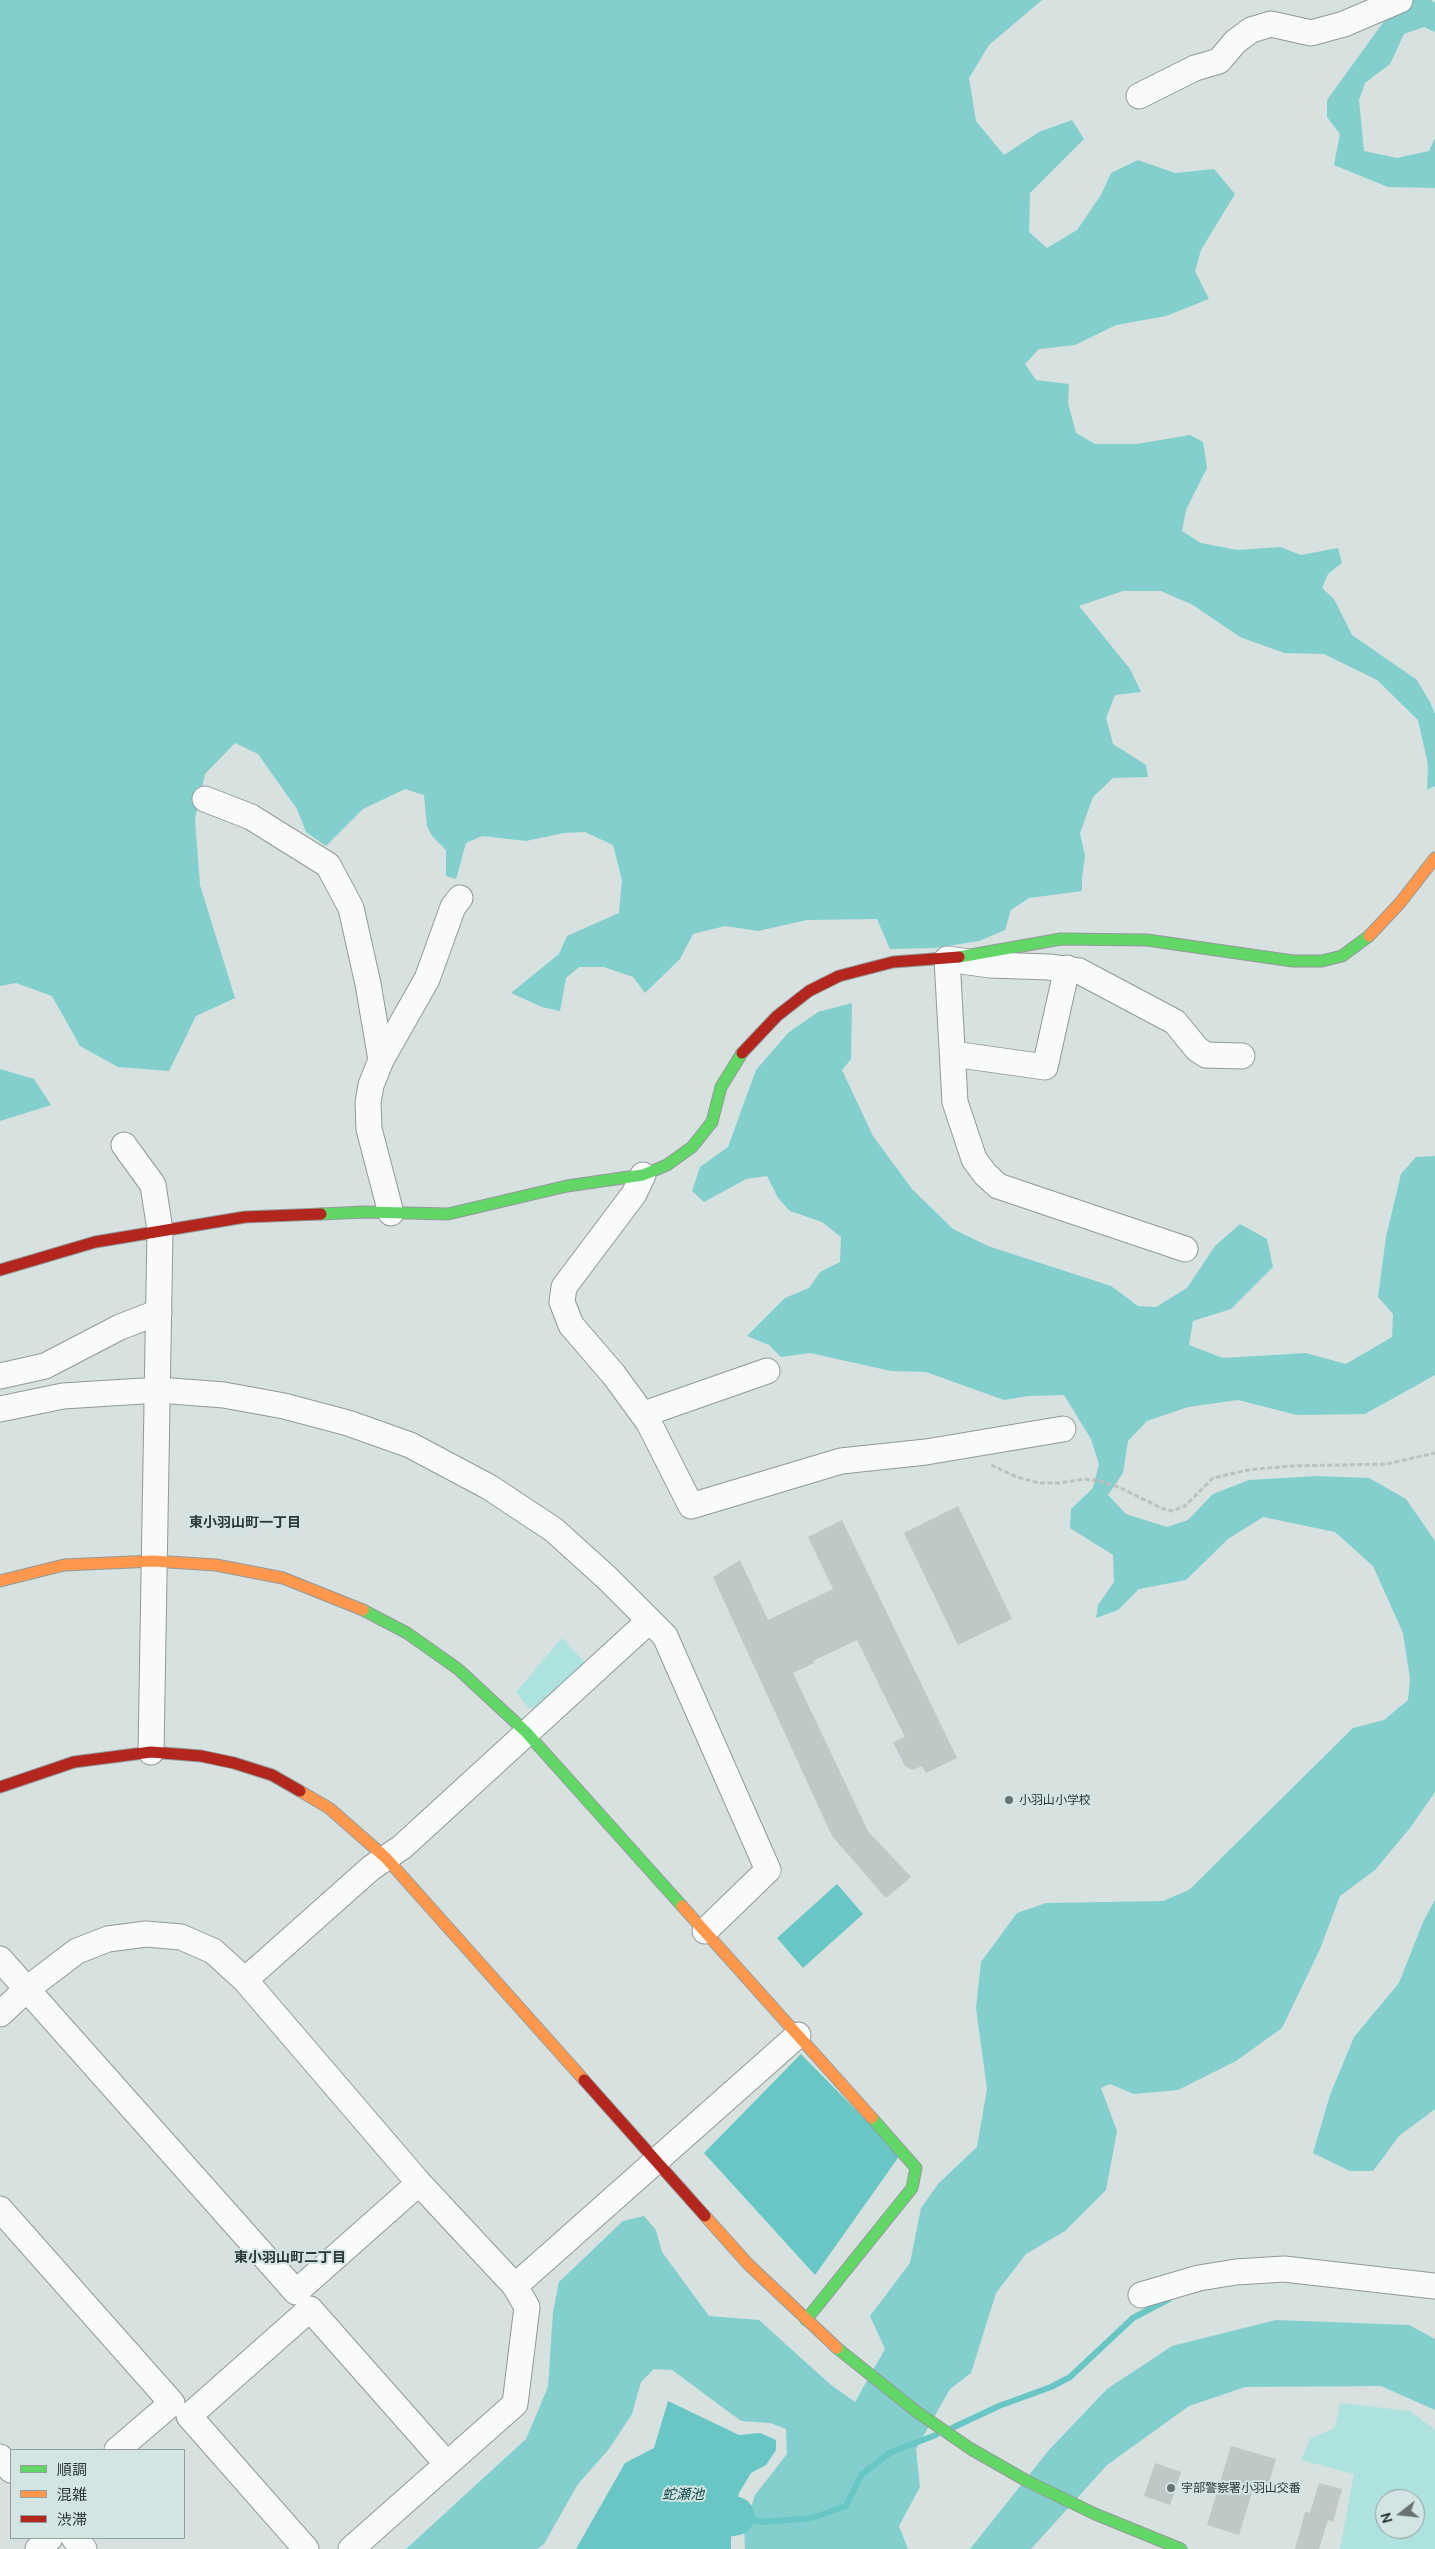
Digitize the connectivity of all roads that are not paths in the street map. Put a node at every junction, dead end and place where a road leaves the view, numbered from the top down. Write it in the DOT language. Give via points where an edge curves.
graph roads {
  1 [pos="1400,0"];
  2 [pos="1139,96"];
  3 [pos="205,799"];
  4 [pos="1435,858"];
  5 [pos="460,898"];
  6 [pos="947,959"];
  7 [pos="1067,968"];
  8 [pos="953,1054"];
  9 [pos="1242,1056"];
  10 [pos="381,1060"];
  11 [pos="124,1145"];
  12 [pos="643,1175"];
  13 [pos="391,1213"];
  14 [pos="160,1230"];
  15 [pos="1185,1249"];
  16 [pos="0,1270"];
  17 [pos="159,1312"];
  18 [pos="767,1370"];
  19 [pos="0,1376"];
  20 [pos="159,1390"];
  21 [pos="0,1409"];
  22 [pos="644,1414"];
  23 [pos="1063,1428"];
  24 [pos="153,1561"];
  25 [pos="0,1581"];
  26 [pos="648,1621"];
  27 [pos="526,1732"];
  28 [pos="151,1752"];
  29 [pos="0,1787"];
  30 [pos="386,1858"];
  31 [pos="705,1932"];
  32 [pos="0,1958"];
  33 [pos="245,1980"];
  34 [pos="27,1989"];
  35 [pos="0,2014"];
  36 [pos="798,2035"];
  37 [pos="656,2159"];
  38 [pos="419,2183"];
  39 [pos="0,2209"];
  40 [pos="515,2286"];
  41 [pos="1435,2286"];
  42 [pos="1141,2295"];
  43 [pos="806,2320"];
  44 [pos="118,2449"];
  45 [pos="0,2457"];
  46 [pos="447,2464"];
  47 [pos="10,2469"];
  48 [pos="49,2539"];
  49 [pos="75,2539"];
  50 [pos="38,2549"];
  51 [pos="84,2549"];
  52 [pos="306,2549"];
  53 [pos="351,2549"];
  54 [pos="1181,2549"];
  1 -- 2 [label="street" via="1344,24 1311,33 1271,24 1251,30 1219,61 1195,68"];
  3 -- 10 [label="street" via="251,817 328,865 351,908"];
  4 -- 6 [label="street" via="1400,903 1364,941 1342,956 1322,961 1293,961 1147,940 1061,939"];
  5 -- 10 [label="street" via="453,907 427,979"];
  6 -- 7 [label="street" via="990,965"];
  6 -- 8 [label="street"];
  6 -- 12 [label="street" via="893,962 839,976 809,991 777,1016 742,1053 721,1087 712,1122 692,1147 667,1165"];
  7 -- 8 [label="street" via="1045,1067"];
  7 -- 9 [label="street" via="1079,971 1176,1022 1197,1049 1206,1055"];
  8 -- 15 [label="street" via="955,1102 965,1136 974,1158 998,1186"];
  10 -- 13 [label="street" via="368,1103 369,1129"];
  11 -- 14 [label="street" via="153,1185"];
  12 -- 13 [label="street" via="567,1186 448,1214"];
  12 -- 22 [label="street" via="634,1194 564,1287 562,1302 571,1325"];
  13 -- 14 [label="street" via="245,1217"];
  14 -- 16 [label="street" via="95,1242"];
  14 -- 17 [label="street"];
  17 -- 19 [label="street" via="45,1366"];
  17 -- 20 [label="street"];
  18 -- 22 [label="street"];
  20 -- 21 [label="street" via="63,1396"];
  20 -- 24 [label="street"];
  20 -- 26 [label="street" via="224,1395 284,1406 348,1423 410,1445 489,1487 554,1530"];
  22 -- 23 [label="street" via="691,1506 842,1461 926,1452"];
  24 -- 25 [label="street" via="64,1565"];
  24 -- 27 [label="street" via="216,1565 283,1578 347,1602 407,1633 458,1669"];
  24 -- 28 [label="street"];
  26 -- 27 [label="street"];
  26 -- 31 [label="street" via="665,1636 768,1870"];
  27 -- 30 [label="street" via="402,1847"];
  27 -- 31 [label="street"];
  28 -- 29 [label="street" via="74,1762"];
  28 -- 30 [label="street" via="201,1756 272,1775 329,1808"];
  30 -- 33 [label="street"];
  30 -- 37 [label="street"];
  31 -- 36 [label="street"];
  32 -- 34 [label="street"];
  33 -- 34 [label="street" via="213,1952 181,1937 146,1934 108,1939 77,1951"];
  33 -- 38 [label="street"];
  34 -- 35 [label="street"];
  34 -- 38 [label="street" via="296,2292"];
  36 -- 37 [label="street"];
  36 -- 43 [label="street" via="916,2168 912,2188"];
  37 -- 40 [label="street"];
  37 -- 43 [label="street" via="748,2264"];
  38 -- 40 [label="street"];
  39 -- 44 [label="street" via="172,2403"];
  40 -- 46 [label="street" via="527,2307 515,2404"];
  41 -- 42 [label="street" via="1284,2269 1199,2278"];
  43 -- 54 [label="street" via="917,2412 971,2449 1095,2514"];
  45 -- 47 [label="street"];
  46 -- 52 [label="street" via="310,2309 189,2416"];
  46 -- 53 [label="street"];
  48 -- 50 [label="street"];
  49 -- 51 [label="street"];
}
